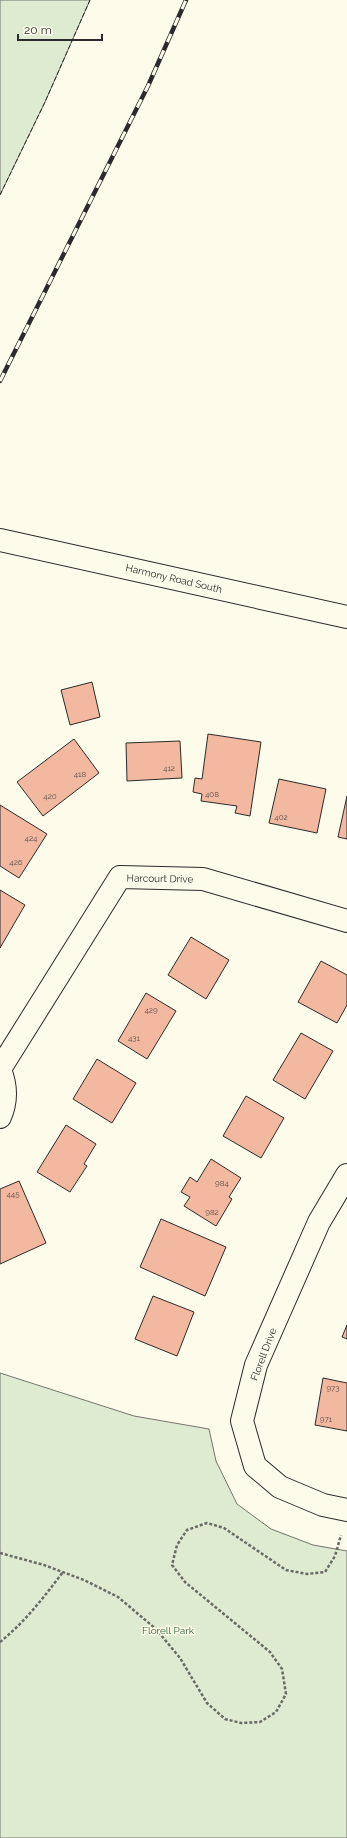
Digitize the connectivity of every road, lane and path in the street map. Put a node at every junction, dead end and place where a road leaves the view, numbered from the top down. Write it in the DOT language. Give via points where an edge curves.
graph roads {
  1 [pos="3,541"];
  2 [pos="347,617"];
  3 [pos="347,921"];
  4 [pos="0,1070"];
  5 [pos="0,1118"];
  6 [pos="347,1176"];
  7 [pos="347,1510"];
  8 [pos="0,1553"];
  9 [pos="63,1572"];
  10 [pos="0,1642"];
  1 -- 2 [label="street, Harmony Road South"];
  3 -- 4 [label="street, Harcourt Drive" via="203,879 120,877"];
  4 -- 5 [label="street, Harcourt Drive" via="6,1094"];
  6 -- 7 [label="street, Florell Drive" via="319,1222 256,1365 242,1422 255,1466 275,1483 323,1505"];
  7 -- 9 [label="path" via="335,1556 325,1572 307,1574 286,1570 224,1528 207,1523 187,1530 177,1545 172,1564 185,1582 270,1652 282,1669 286,1694 276,1712 260,1722 241,1723 225,1719 207,1703 180,1658 156,1629 118,1597"];
  8 -- 9 [label="path" via="44,1564"];
  9 -- 10 [label="path" via="43,1600"];
}
